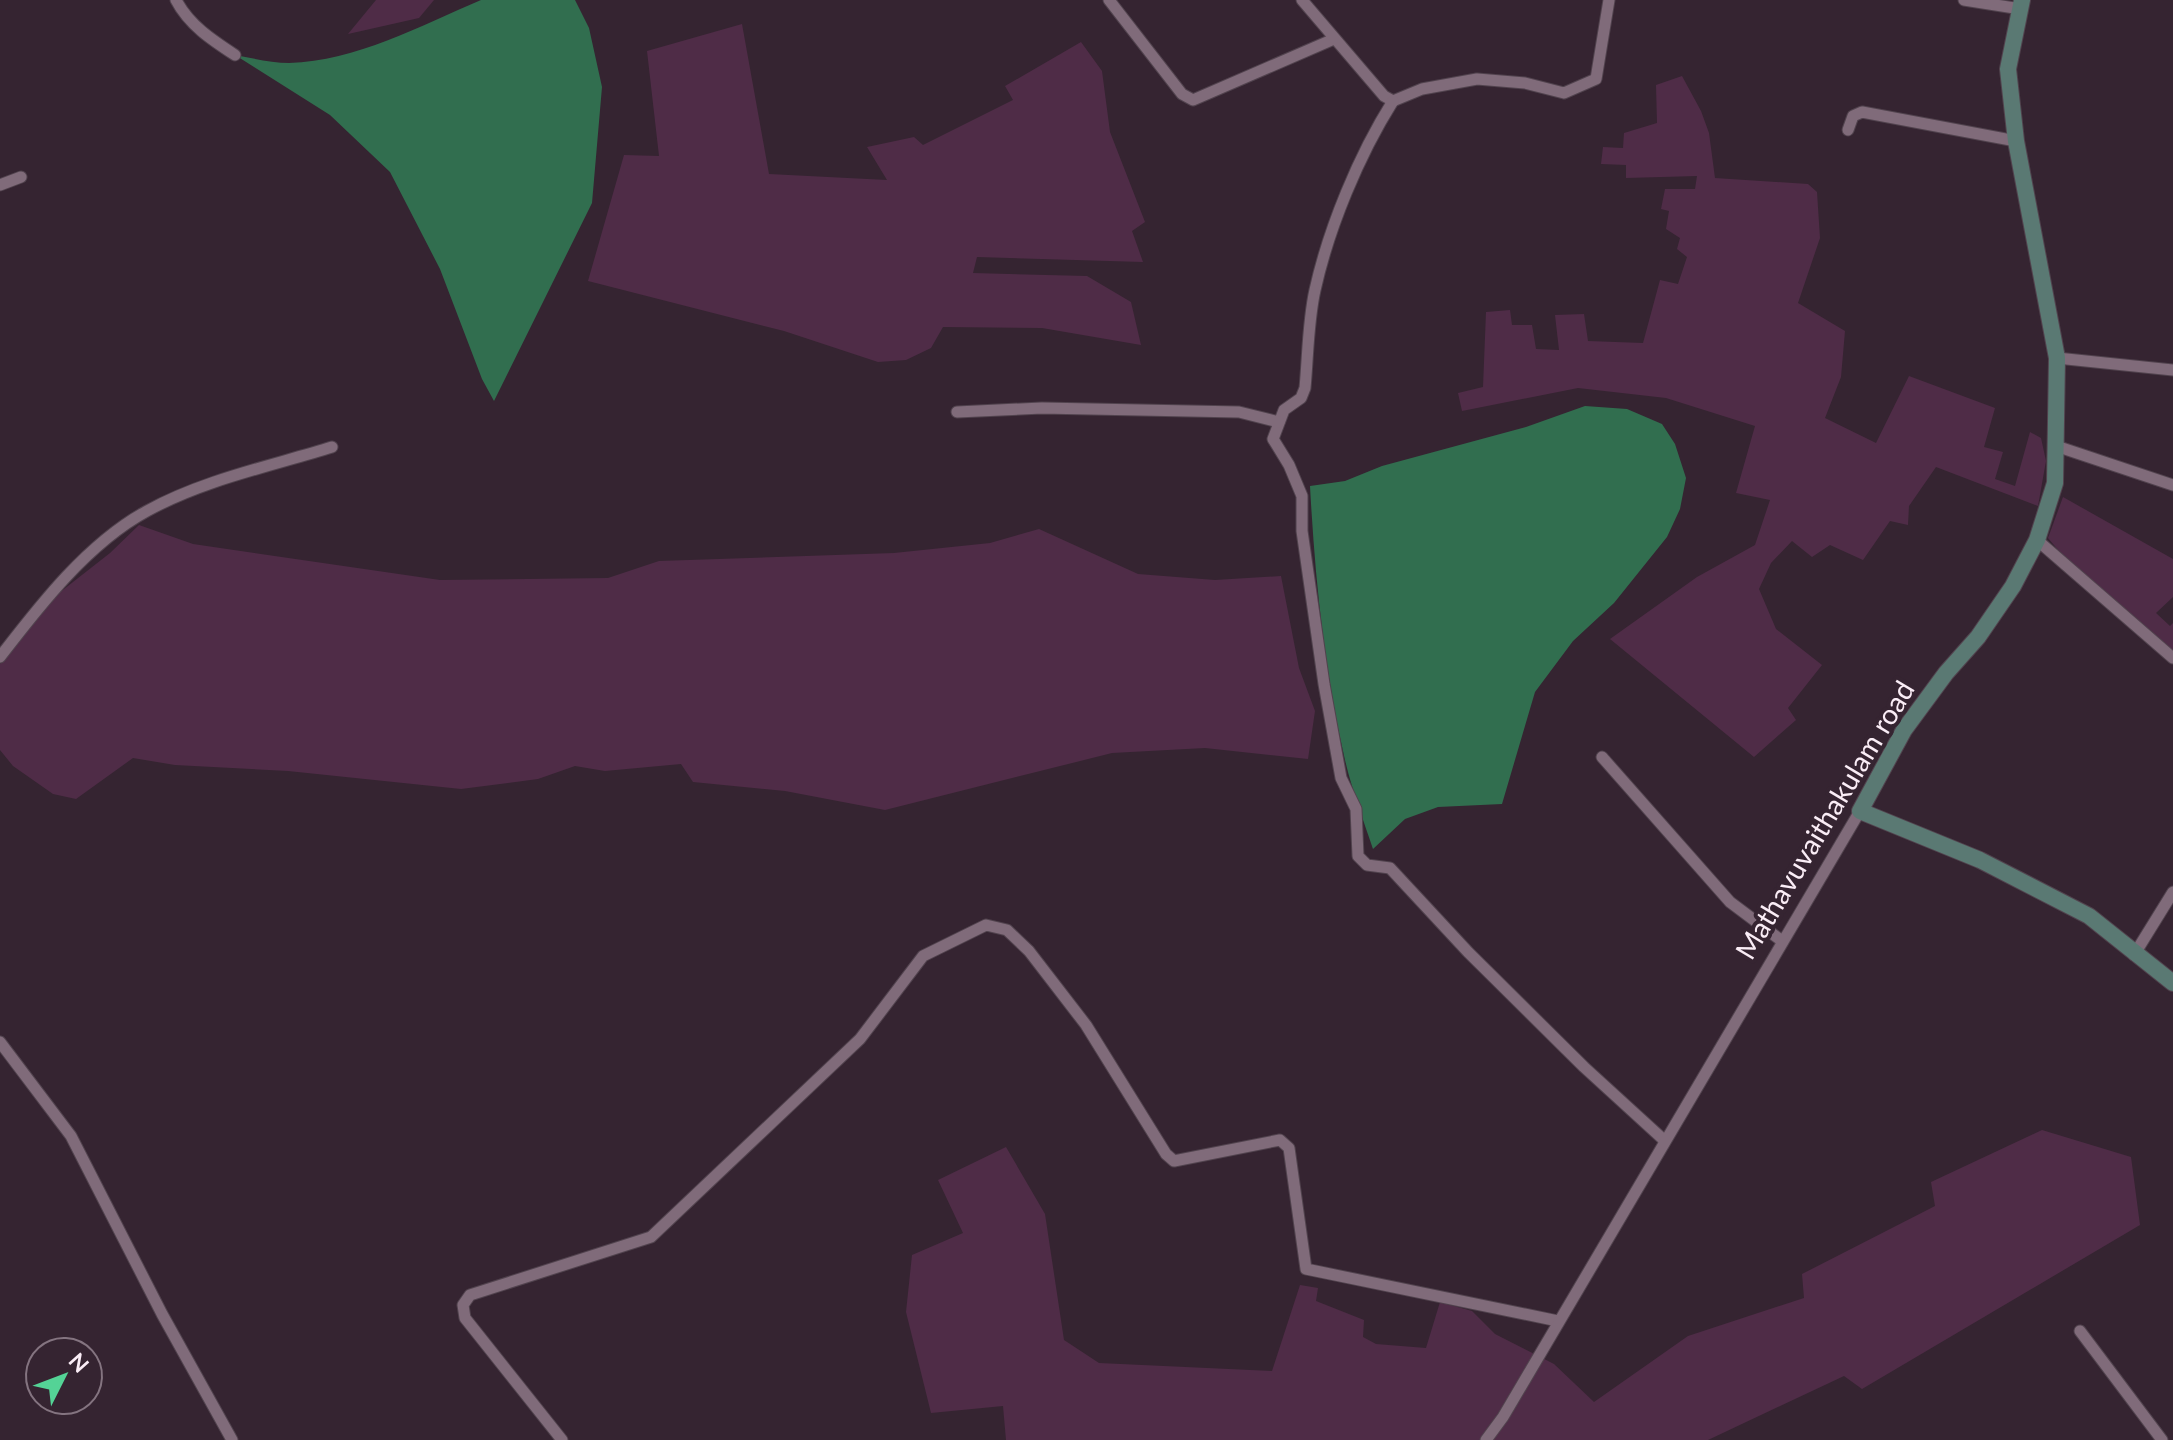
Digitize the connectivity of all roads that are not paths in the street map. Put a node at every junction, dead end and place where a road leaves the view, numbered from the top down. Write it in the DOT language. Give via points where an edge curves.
graph roads {
  1 [pos="176,0"];
  2 [pos="1109,0"];
  3 [pos="1302,0"];
  4 [pos="1609,0"];
  5 [pos="1964,0"];
  6 [pos="2022,4"];
  7 [pos="1334,39"];
  8 [pos="235,55"];
  9 [pos="1393,101"];
  10 [pos="1848,130"];
  11 [pos="2016,141"];
  12 [pos="21,177"];
  13 [pos="0,185"];
  14 [pos="2057,358"];
  15 [pos="2173,370"];
  16 [pos="957,412"];
  17 [pos="1279,422"];
  18 [pos="2056,446"];
  19 [pos="332,447"];
  20 [pos="2173,485"];
  21 [pos="2037,540"];
  22 [pos="0,657"];
  23 [pos="2173,658"];
  24 [pos="1602,757"];
  25 [pos="1860,811"];
  26 [pos="2173,892"];
  27 [pos="1782,941"];
  28 [pos="2134,955"];
  29 [pos="2173,983"];
  30 [pos="0,1042"];
  31 [pos="1665,1141"];
  32 [pos="1558,1321"];
  33 [pos="2080,1331"];
  34 [pos="232,1440"];
  35 [pos="562,1440"];
  36 [pos="1486,1440"];
  37 [pos="2162,1440"];
  1 -- 8 [label="street" via="183,15"];
  2 -- 7 [label="street" via="1165,74 1193,100"];
  3 -- 7 [label="street"];
  4 -- 9 [label="street" via="1596,79 1564,93 1477,79 1422,89"];
  5 -- 6 [label="street"];
  6 -- 11 [label="street, Mathavuvaithakulam road" via="2008,69"];
  7 -- 9 [label="street"];
  9 -- 17 [label="street" via="1372,134 1341,208 1315,290 1305,388"];
  10 -- 11 [label="street" via="1853,116 1862,112"];
  11 -- 14 [label="street, Mathavuvaithakulam road"];
  12 -- 13 [label="street"];
  14 -- 15 [label="street"];
  14 -- 18 [label="street, Mathavuvaithakulam road"];
  16 -- 17 [label="street" via="1239,412"];
  17 -- 31 [label="street" via="1273,439 1302,496 1302,531 1324,684 1341,778 1356,809 1358,856 1367,865 1390,868 1468,952"];
  18 -- 20 [label="street"];
  18 -- 21 [label="street, Mathavuvaithakulam road" via="2055,483"];
  19 -- 22 [label="street" via="196,489 146,512 52,591"];
  21 -- 23 [label="street"];
  21 -- 25 [label="street, Mathavuvaithakulam road" via="1978,637 1904,730"];
  24 -- 27 [label="street" via="1730,902"];
  25 -- 27 [label="street, Mathavuvaithakulam road"];
  25 -- 28 [label="street" via="1980,860 2089,916"];
  26 -- 28 [label="street"];
  27 -- 31 [label="street, Mathavuvaithakulam road"];
  28 -- 29 [label="street"];
  30 -- 34 [label="street" via="71,1136"];
  31 -- 32 [label="street, Mathavuvaithakulam road"];
  32 -- 35 [label="street" via="1306,1269 1289,1148 1280,1140 1174,1161 1086,1025 1029,951 1007,930 986,925 923,956 860,1039 651,1237 470,1295 463,1305 465,1318"];
  32 -- 36 [label="street, Mathavuvaithakulam road"];
  33 -- 37 [label="street"];
}
